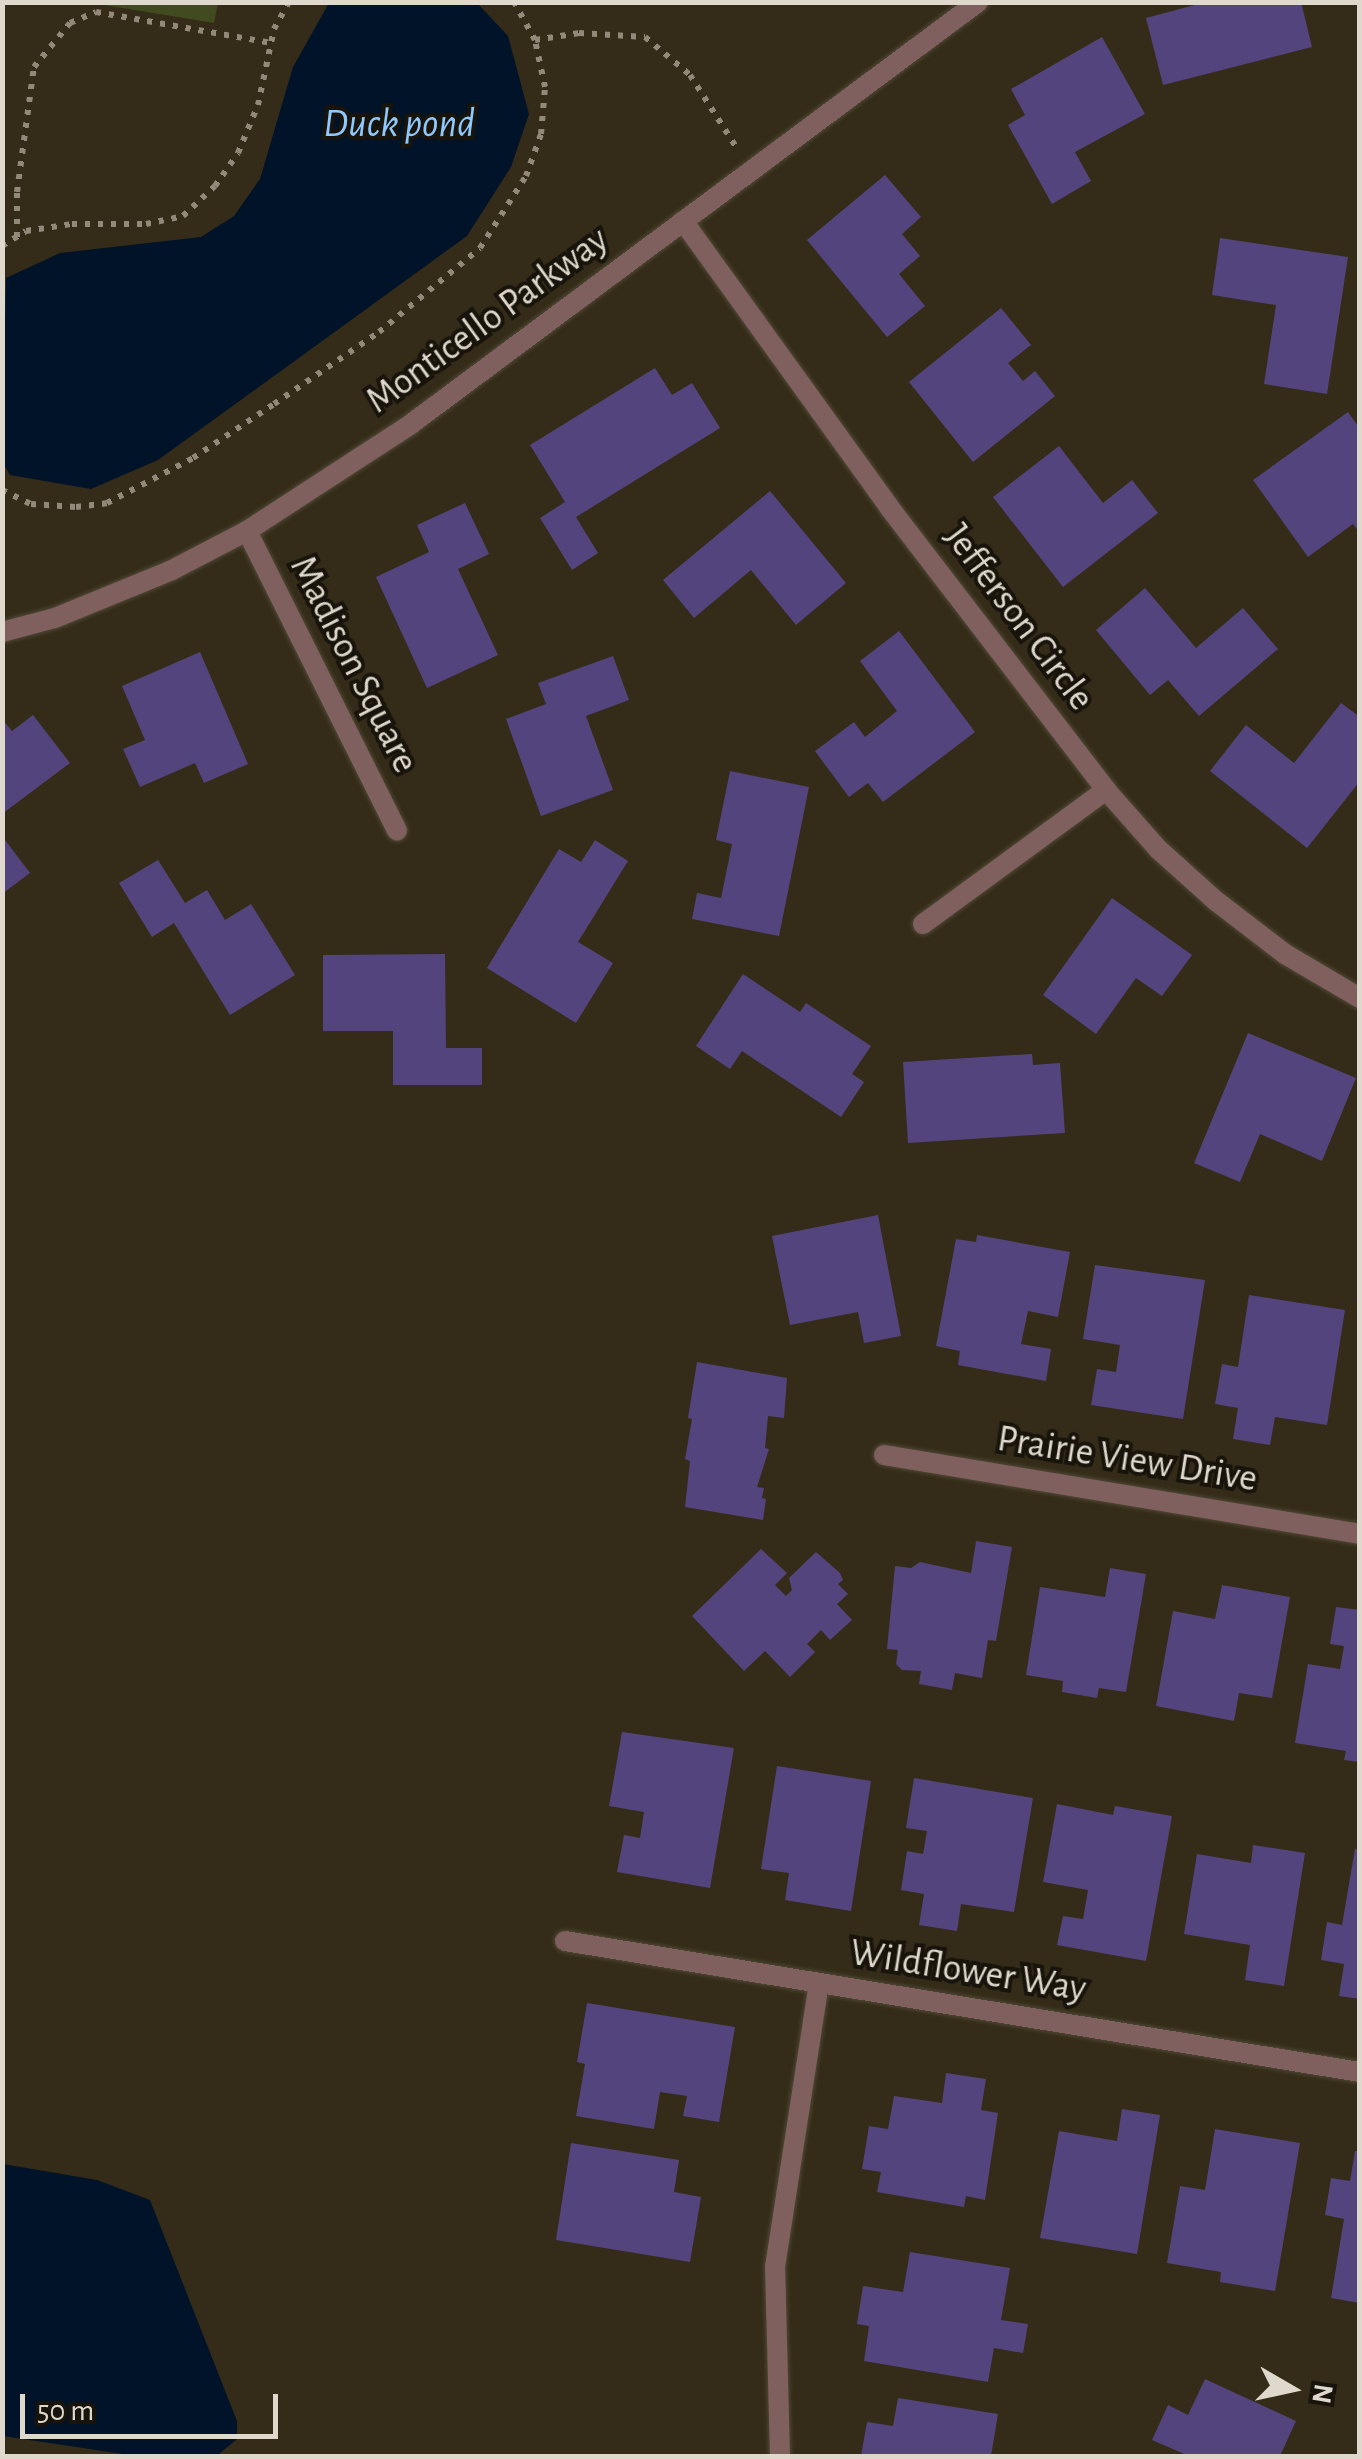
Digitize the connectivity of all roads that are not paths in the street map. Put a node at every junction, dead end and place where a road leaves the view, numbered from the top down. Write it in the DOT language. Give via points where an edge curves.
graph roads {
  1 [pos="978,2"];
  2 [pos="683,221"];
  3 [pos="247,531"];
  4 [pos="2,632"];
  5 [pos="1106,790"];
  6 [pos="398,830"];
  7 [pos="923,924"];
  8 [pos="1360,998"];
  9 [pos="884,1455"];
  10 [pos="1360,1534"];
  11 [pos="565,1940"];
  12 [pos="818,1983"];
  13 [pos="1360,2072"];
  14 [pos="780,2456"];
  1 -- 2 [label="street, Monticello Parkway"];
  2 -- 3 [label="street, Monticello Parkway" via="411,424"];
  2 -- 5 [label="street, Jefferson Circle" via="889,507"];
  3 -- 4 [label="street, Monticello Parkway" via="172,570 55,618"];
  3 -- 6 [label="street, Madison Square"];
  5 -- 7 [label="street"];
  5 -- 8 [label="street, Jefferson Circle" via="1216,900 1285,954"];
  9 -- 10 [label="street, Prairie View Drive"];
  11 -- 12 [label="street, Wildflower Way"];
  12 -- 13 [label="street, Wildflower Way"];
  12 -- 14 [label="street" via="775,2267"];
}
